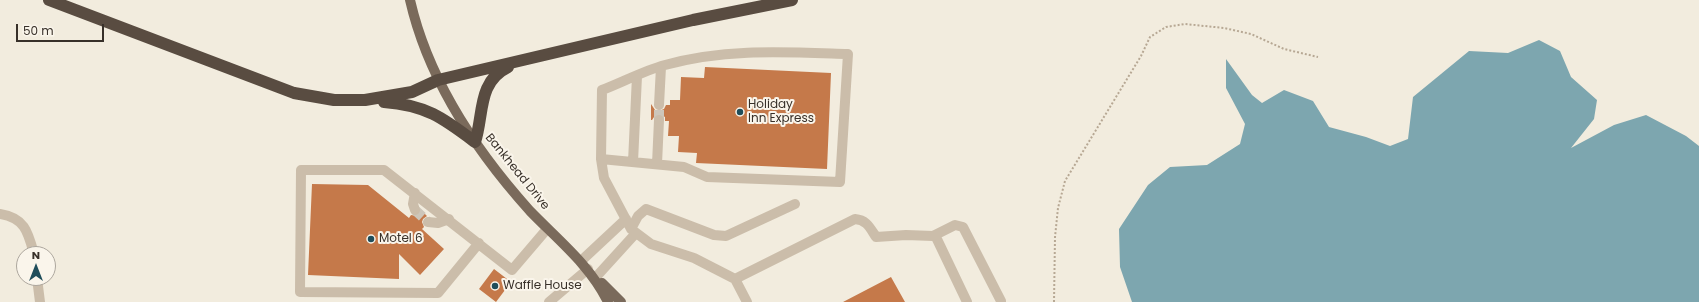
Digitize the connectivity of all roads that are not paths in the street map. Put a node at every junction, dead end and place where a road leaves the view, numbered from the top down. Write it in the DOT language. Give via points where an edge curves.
graph roads {
  1 [pos="49,0"];
  2 [pos="410,0"];
  3 [pos="792,0"];
  4 [pos="523,60"];
  5 [pos="661,67"];
  6 [pos="637,76"];
  7 [pos="438,80"];
  8 [pos="365,100"];
  9 [pos="659,105"];
  10 [pos="659,120"];
  11 [pos="475,142"];
  12 [pos="601,159"];
  13 [pos="633,162"];
  14 [pos="657,164"];
  15 [pos="414,193"];
  16 [pos="794,204"];
  17 [pos="416,210"];
  18 [pos="0,214"];
  19 [pos="449,219"];
  20 [pos="626,219"];
  21 [pos="428,222"];
  22 [pos="547,229"];
  23 [pos="634,231"];
  24 [pos="935,235"];
  25 [pos="479,243"];
  26 [pos="31,246"];
  27 [pos="581,261"];
  28 [pos="588,269"];
  29 [pos="596,277"];
  30 [pos="735,279"];
  31 [pos="38,286"];
  32 [pos="1000,300"];
  33 [pos="40,302"];
  34 [pos="549,302"];
  35 [pos="608,302"];
  36 [pos="621,302"];
  37 [pos="747,302"];
  38 [pos="967,302"];
  1 -- 8 [label="highway" via="294,93 334,100"];
  2 -- 7 [label="main road, Bankhead Drive" via="416,26"];
  3 -- 4 [label="highway" via="693,20"];
  4 -- 7 [label="highway"];
  4 -- 11 [label="highway" via="501,71 486,88"];
  5 -- 6 [label="street"];
  5 -- 9 [label="street"];
  5 -- 14 [label="street" via="708,56 761,51 848,54 840,182 707,177 684,167"];
  6 -- 12 [label="street" via="602,90"];
  6 -- 13 [label="street"];
  7 -- 8 [label="highway" via="412,92"];
  7 -- 11 [label="main road, Bankhead Drive"];
  8 -- 11 [label="highway" via="406,103 425,110 445,120"];
  10 -- 14 [label="street"];
  11 -- 22 [label="main road, Bankhead Drive"];
  12 -- 13 [label="street"];
  12 -- 20 [label="street" via="604,178"];
  13 -- 14 [label="street"];
  15 -- 17 [label="street" via="413,204"];
  15 -- 19 [label="street"];
  15 -- 25 [label="street" via="384,170 302,170 300,292 438,293"];
  16 -- 23 [label="street" via="726,236 714,235 646,209 638,216"];
  18 -- 26 [label="street" via="11,216 24,226"];
  19 -- 21 [label="street" via="438,223"];
  19 -- 25 [label="street"];
  20 -- 23 [label="street"];
  20 -- 27 [label="street"];
  22 -- 25 [label="street" via="512,270"];
  22 -- 27 [label="main road, Bankhead Drive"];
  23 -- 29 [label="street"];
  23 -- 30 [label="street" via="652,244 694,258"];
  24 -- 30 [label="street" via="876,237 867,223 855,219"];
  24 -- 32 [label="street" via="955,224 963,227"];
  24 -- 38 [label="street"];
  27 -- 28 [label="main road, Bankhead Drive"];
  28 -- 29 [label="main road"];
  28 -- 34 [label="street"];
  28 -- 35 [label="main road, Bankhead Drive"];
  29 -- 36 [label="main road"];
  30 -- 37 [label="street"];
  31 -- 33 [label="street"];
}
